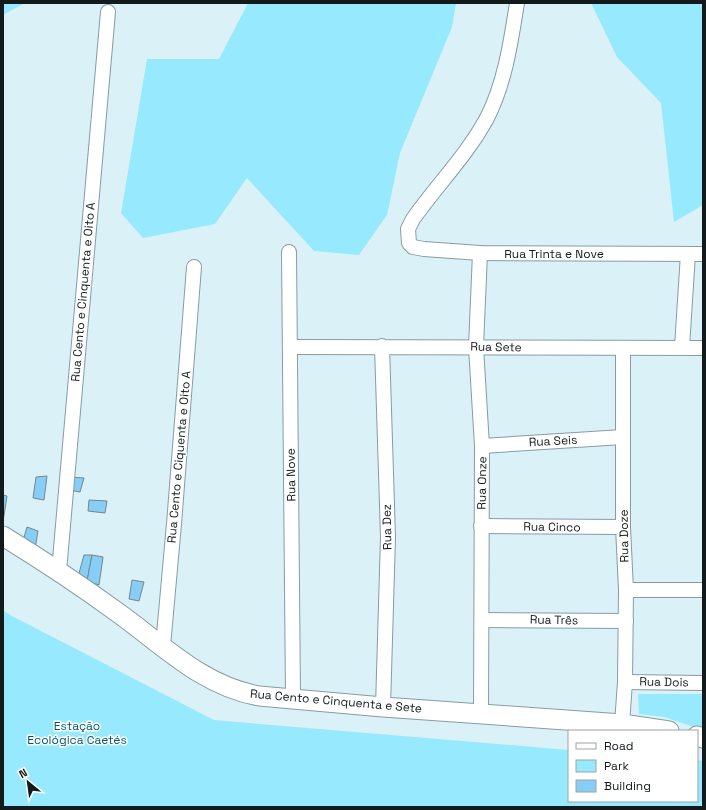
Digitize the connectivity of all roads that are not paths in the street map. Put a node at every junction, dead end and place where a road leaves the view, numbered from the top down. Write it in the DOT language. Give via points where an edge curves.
graph roads {
  1 [pos="517,3"];
  2 [pos="108,12"];
  3 [pos="289,252"];
  4 [pos="480,253"];
  5 [pos="688,254"];
  6 [pos="703,254"];
  7 [pos="194,267"];
  8 [pos="382,346"];
  9 [pos="290,347"];
  10 [pos="476,347"];
  11 [pos="682,347"];
  12 [pos="623,348"];
  13 [pos="703,348"];
  14 [pos="623,437"];
  15 [pos="482,446"];
  16 [pos="481,526"];
  17 [pos="623,527"];
  18 [pos="3,536"];
  19 [pos="59,571"];
  20 [pos="626,590"];
  21 [pos="703,590"];
  22 [pos="482,620"];
  23 [pos="626,621"];
  24 [pos="163,646"];
  25 [pos="625,682"];
  26 [pos="703,683"];
  27 [pos="293,698"];
  28 [pos="384,707"];
  29 [pos="481,713"];
  30 [pos="622,724"];
  31 [pos="662,730"];
  1 -- 4 [label="street, Rua Trinta e Nove" via="506,64 488,116 468,148 408,229 409,242 413,246"];
  2 -- 19 [label="street, Rua Cento e Cinquenta e Oito A"];
  3 -- 9 [label="street, Rua Nove"];
  4 -- 5 [label="street, Rua Trinta e Nove"];
  4 -- 10 [label="street, Rua Onze"];
  5 -- 6 [label="street, Rua Trinta e Nove"];
  5 -- 11 [label="street"];
  7 -- 24 [label="street, Rua Cento e Ciquenta e Oito A"];
  8 -- 9 [label="street, Rua Sete"];
  8 -- 10 [label="street, Rua Sete"];
  8 -- 28 [label="street, Rua Dez" via="388,537"];
  9 -- 27 [label="street, Rua Nove"];
  10 -- 12 [label="street, Rua Sete"];
  10 -- 15 [label="street, Rua Onze"];
  11 -- 12 [label="street, Rua Sete"];
  11 -- 13 [label="street, Rua Sete"];
  12 -- 14 [label="street, Rua Doze"];
  14 -- 15 [label="street, Rua Seis"];
  14 -- 17 [label="street, Rua Doze"];
  15 -- 16 [label="street, Rua Onze"];
  16 -- 17 [label="street, Rua Cinco"];
  16 -- 22 [label="street, Rua Onze"];
  17 -- 20 [label="street, Rua Doze"];
  18 -- 19 [label="main road, Rua Cento e Cinquenta e Sete"];
  19 -- 24 [label="main road, Rua Cento e Cinquenta e Sete"];
  20 -- 21 [label="street"];
  20 -- 23 [label="street, Rua Doze"];
  22 -- 23 [label="street, Rua Três"];
  22 -- 29 [label="street, Rua Onze"];
  23 -- 25 [label="street, Rua Doze"];
  24 -- 27 [label="main road, Rua Cento e Cinquenta e Sete" via="206,678 231,689 259,696"];
  25 -- 26 [label="street, Rua Dois"];
  25 -- 30 [label="street, Rua Doze"];
  27 -- 28 [label="main road, Rua Cento e Cinquenta e Sete"];
  28 -- 29 [label="main road, Rua Cento e Cinquenta e Sete"];
  29 -- 30 [label="main road, Rua Cento e Cinquenta e Sete"];
  30 -- 31 [label="main road, Rua Cento e Cinquenta e Sete"];
}
